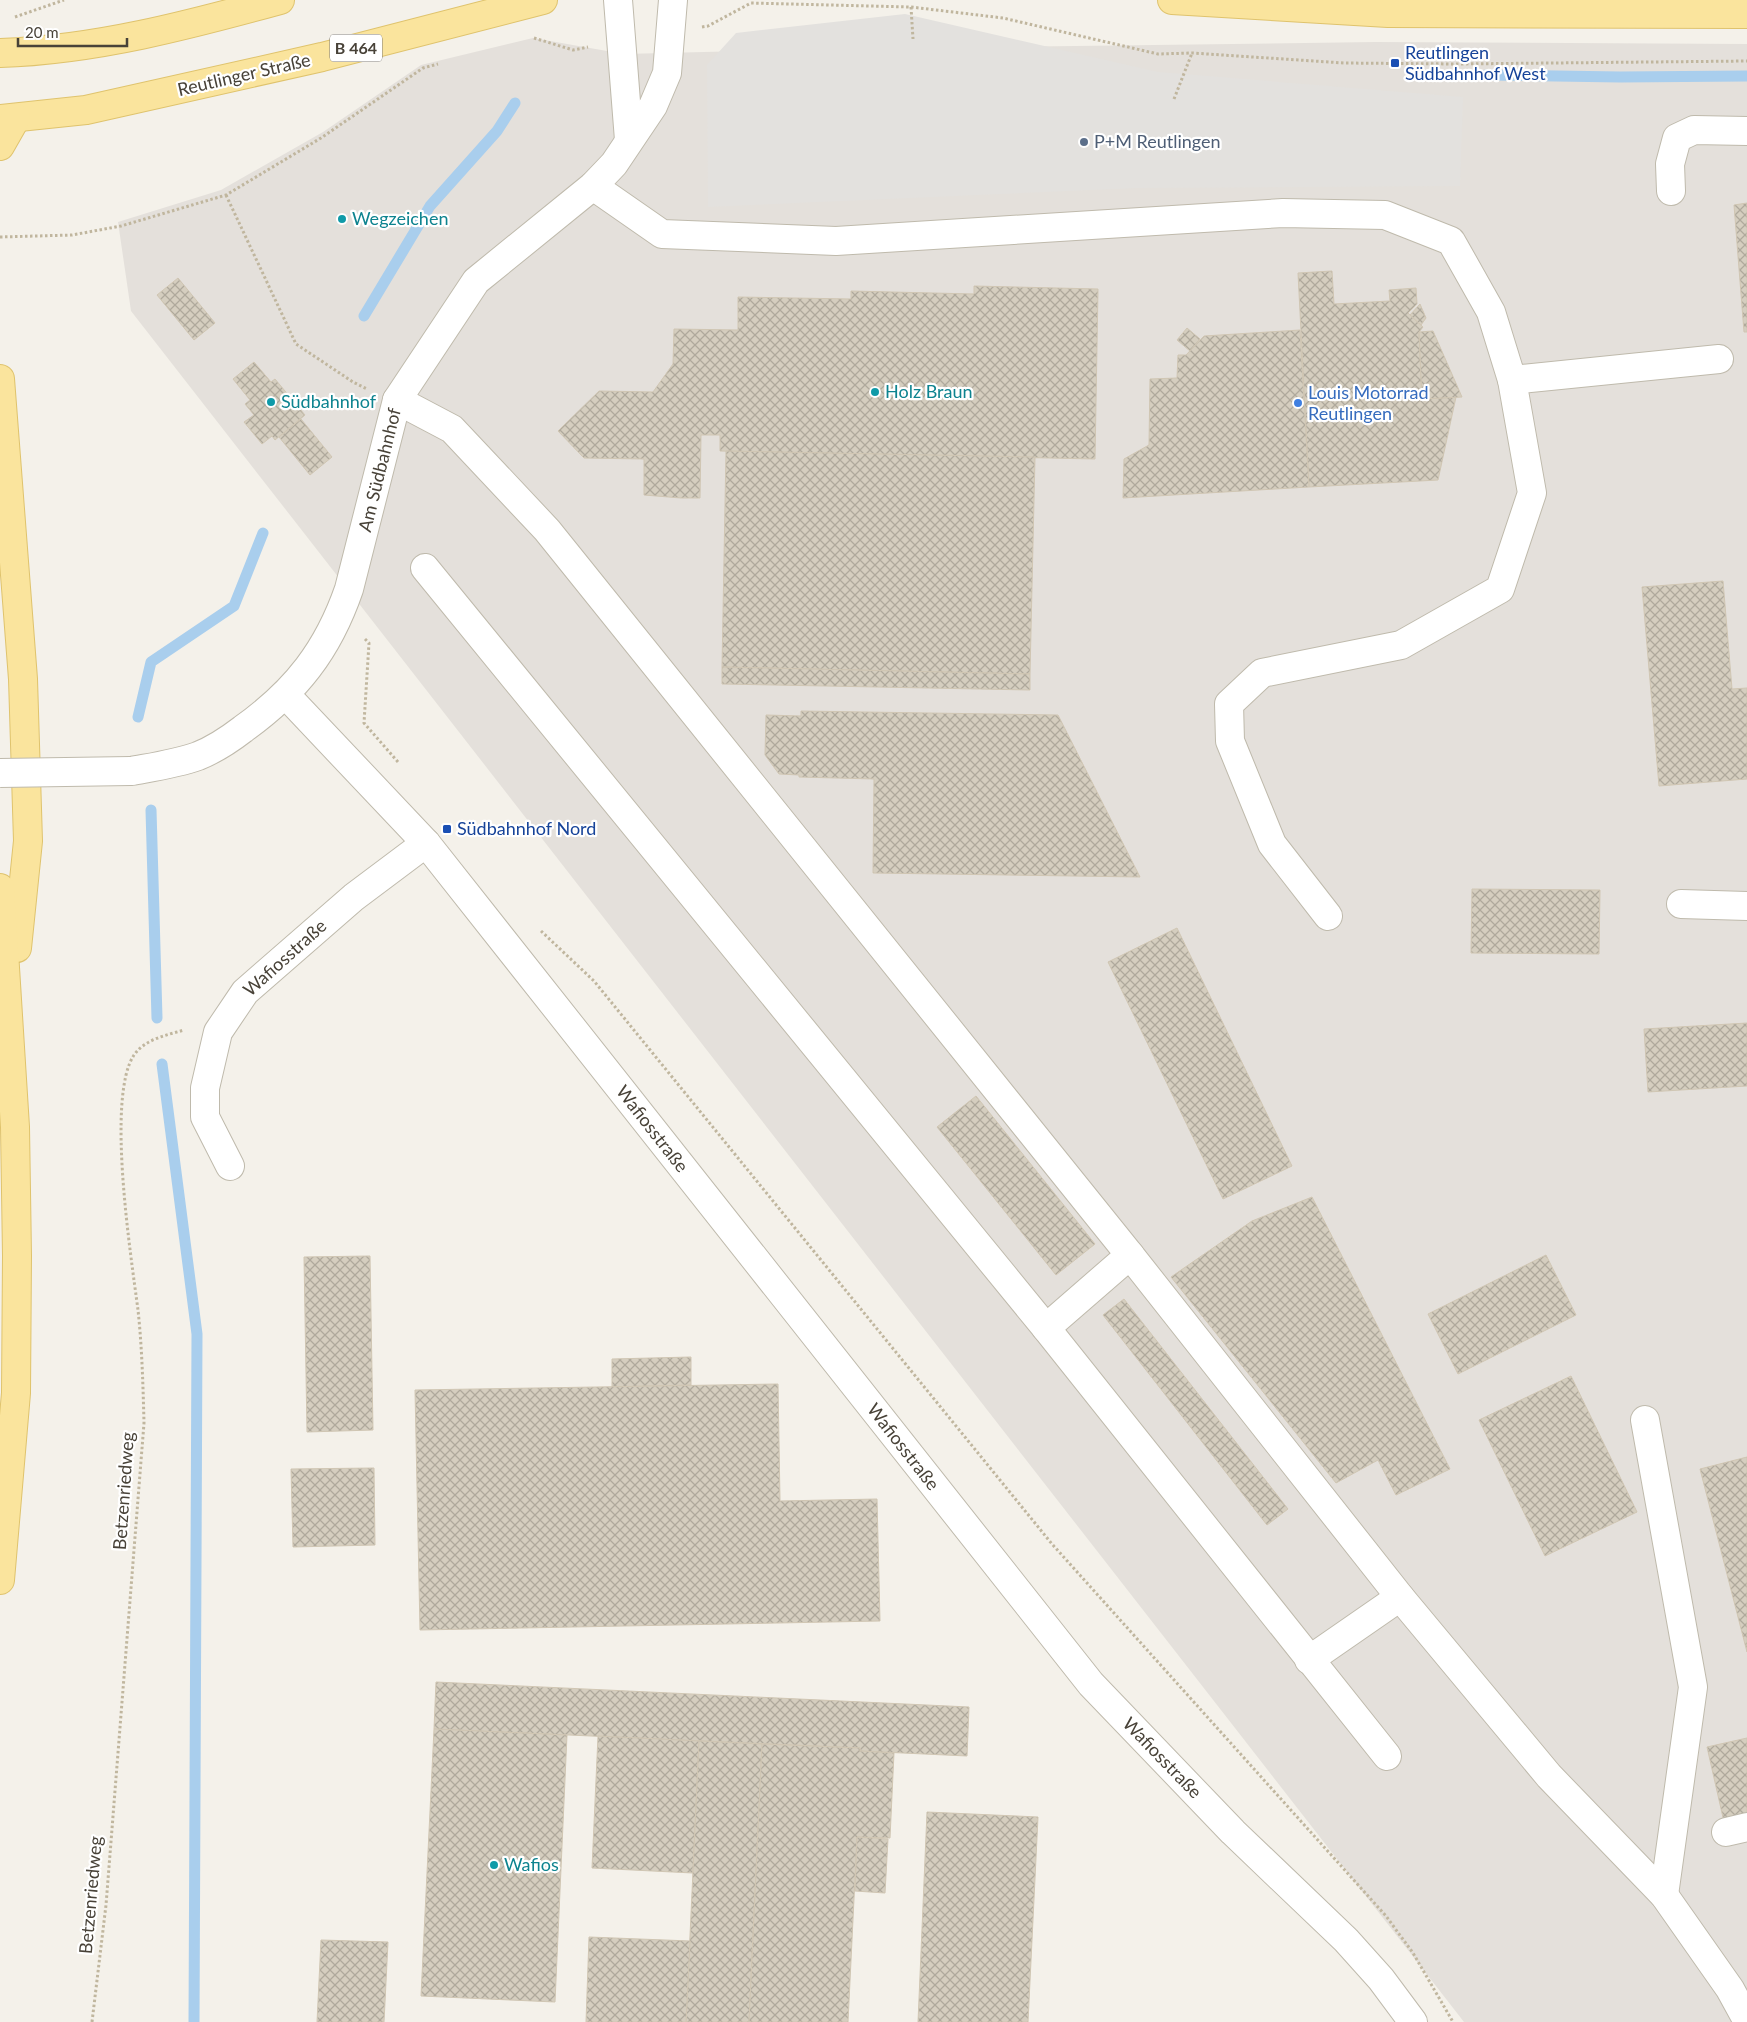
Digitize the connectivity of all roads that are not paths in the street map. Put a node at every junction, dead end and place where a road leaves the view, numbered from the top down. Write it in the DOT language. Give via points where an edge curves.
graph roads {
  1 [pos="280,0"];
  2 [pos="543,0"];
  3 [pos="618,0"];
  4 [pos="673,0"];
  5 [pos="1172,0"];
  6 [pos="1747,14"];
  7 [pos="0,53"];
  8 [pos="8,118"];
  9 [pos="1747,132"];
  10 [pos="629,140"];
  11 [pos="0,146"];
  12 [pos="593,186"];
  13 [pos="1671,191"];
  14 [pos="1718,359"];
  15 [pos="0,379"];
  16 [pos="1512,380"];
  17 [pos="397,400"];
  18 [pos="425,568"];
  19 [pos="286,695"];
  20 [pos="0,773"];
  21 [pos="426,842"];
  22 [pos="0,888"];
  23 [pos="1681,904"];
  24 [pos="1747,906"];
  25 [pos="1328,916"];
  26 [pos="0,998"];
  27 [pos="9,1027"];
  28 [pos="230,1166"];
  29 [pos="1130,1255"];
  30 [pos="1046,1328"];
  31 [pos="1645,1420"];
  32 [pos="0,1580"];
  33 [pos="1400,1597"];
  34 [pos="1309,1660"];
  35 [pos="1387,1756"];
  36 [pos="1664,1895"];
  37 [pos="1747,2020"];
  38 [pos="1413,2022"];
  1 -- 7 [label="main road" via="106,41"];
  2 -- 8 [label="main road, Reutlinger Straße / B 464" via="322,57 169,92 86,110"];
  3 -- 10 [label="street"];
  4 -- 10 [label="street, Am Südbahnhof" via="667,73 653,106"];
  5 -- 6 [label="main road" via="1388,13"];
  8 -- 11 [label="main road"];
  9 -- 13 [label="street" via="1694,130 1677,138 1670,164"];
  10 -- 12 [label="street, Am Südbahnhof" via="614,164"];
  12 -- 16 [label="street" via="662,234 836,241 1283,213 1385,215 1451,241 1491,312"];
  12 -- 17 [label="street, Am Südbahnhof" via="476,281"];
  14 -- 16 [label="street"];
  15 -- 27 [label="main road" via="23,679 28,841"];
  16 -- 25 [label="street" via="1532,493 1500,589 1401,645 1262,673 1229,704 1230,741 1272,844"];
  17 -- 19 [label="street, Am Südbahnhof" via="341,614 315,660"];
  17 -- 29 [label="street" via="452,429 547,530"];
  18 -- 30 [label="street"];
  19 -- 20 [label="street, Am Südbahnhof, bridge" via="232,737 199,756 131,771"];
  19 -- 21 [label="street, Wafiosstraße"];
  21 -- 28 [label="street, Wafiosstraße" via="354,897 244,992 218,1032 205,1088 205,1117"];
  21 -- 38 [label="street, Wafiosstraße" via="1091,1684 1233,1832 1346,1940"];
  22 -- 27 [label="main road"];
  23 -- 24 [label="street"];
  26 -- 27 [label="main road"];
  27 -- 32 [label="main road" via="15,1137 16,1393"];
  29 -- 30 [label="street"];
  29 -- 33 [label="street"];
  30 -- 34 [label="street"];
  31 -- 36 [label="street" via="1693,1687"];
  33 -- 34 [label="street"];
  33 -- 36 [label="street" via="1549,1776"];
  34 -- 35 [label="street"];
  36 -- 37 [label="street" via="1730,1989"];
}
